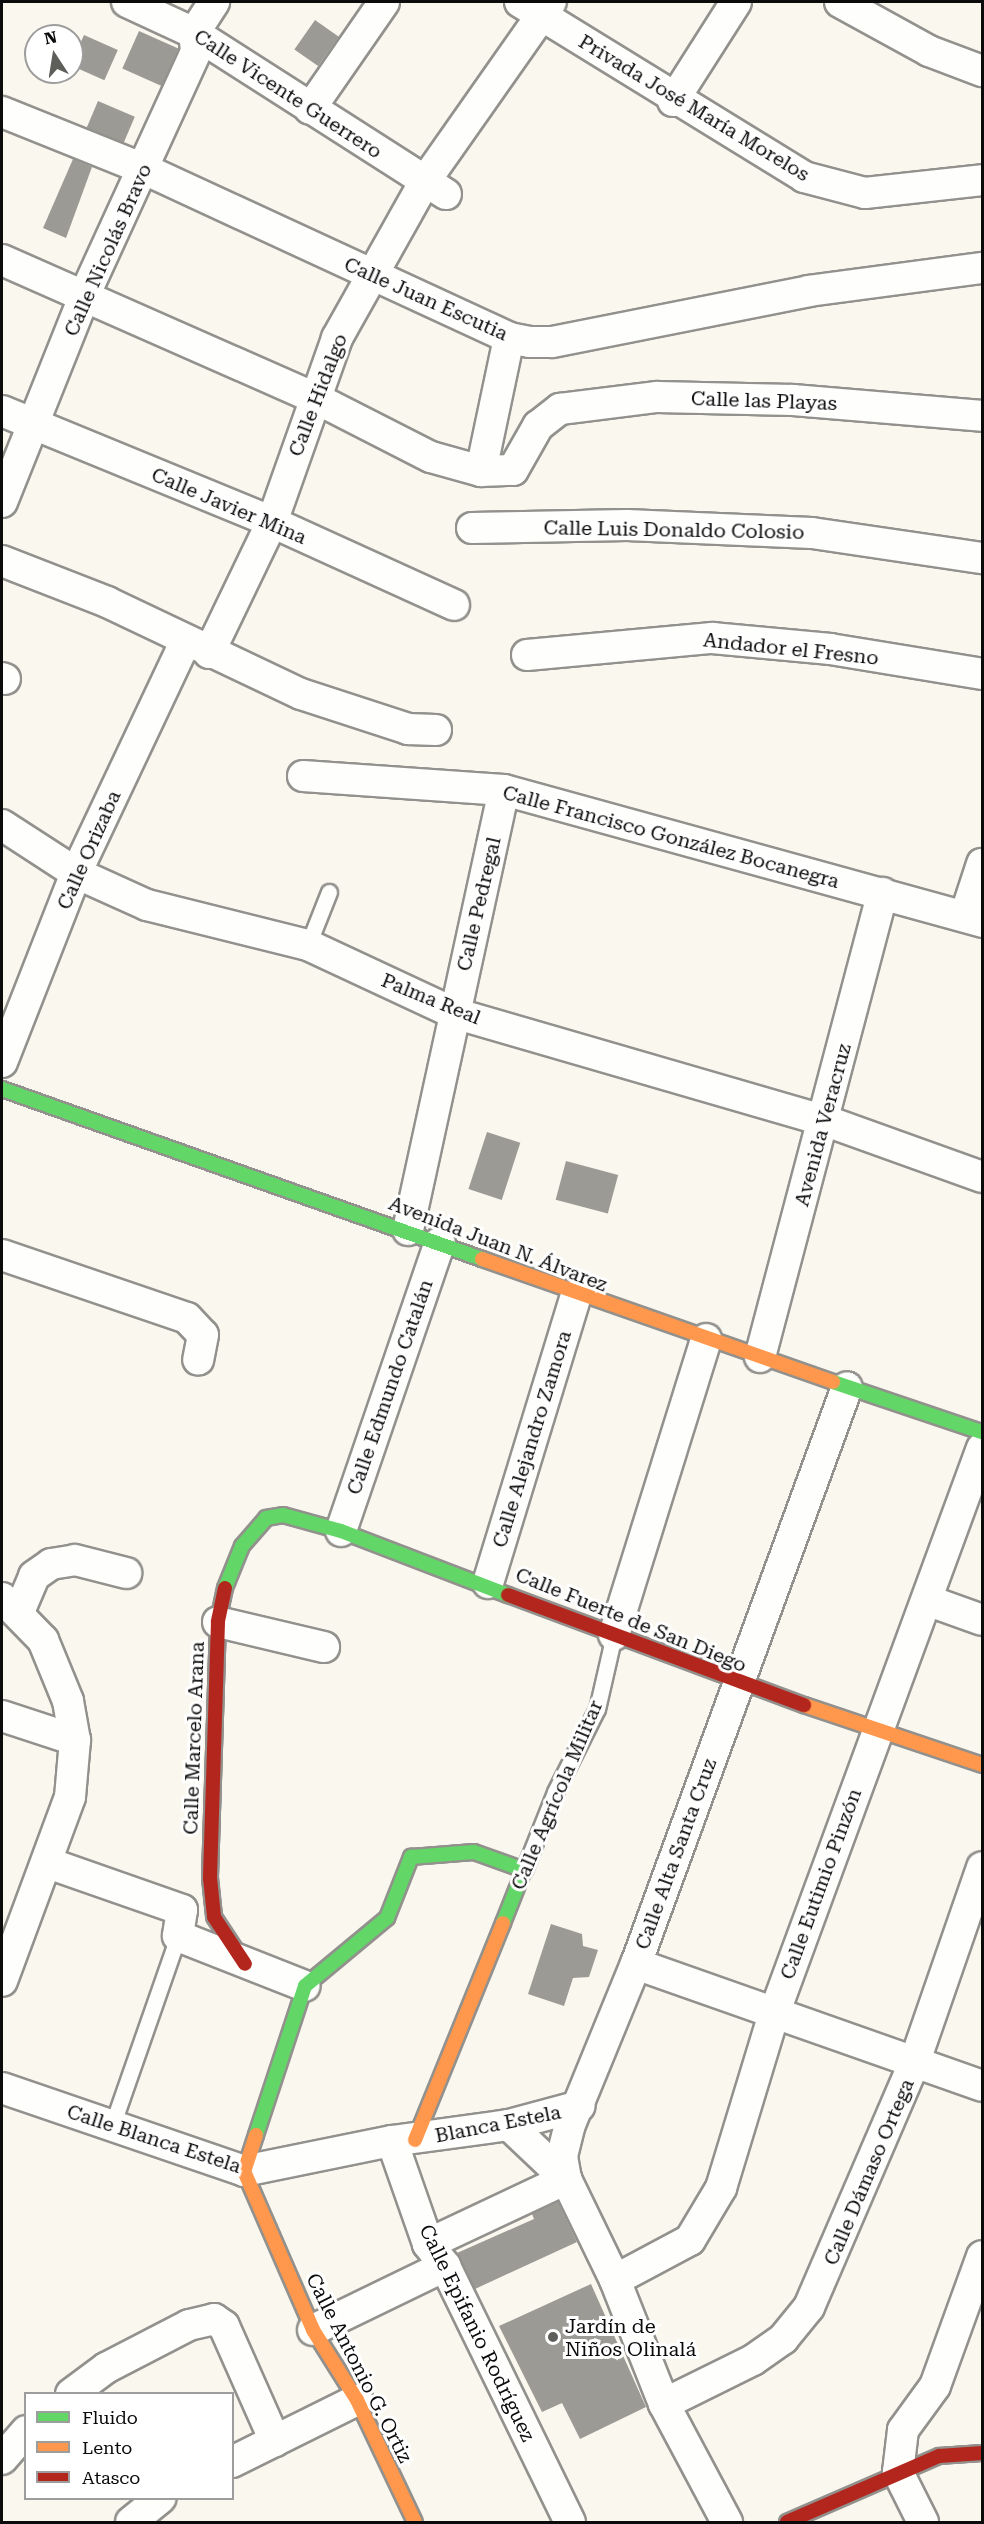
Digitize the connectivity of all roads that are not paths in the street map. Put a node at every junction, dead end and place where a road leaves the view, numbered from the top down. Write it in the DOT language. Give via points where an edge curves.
graph roads {
  1 [pos="127,2"];
  2 [pos="214,2"];
  3 [pos="384,2"];
  4 [pos="736,2"];
  5 [pos="840,2"];
  6 [pos="538,6"];
  7 [pos="871,9"];
  8 [pos="194,33"];
  9 [pos="982,71"];
  10 [pos="674,101"];
  11 [pos="310,109"];
  12 [pos="2,112"];
  13 [pos="144,169"];
  14 [pos="982,180"];
  15 [pos="435,187"];
  16 [pos="2,260"];
  17 [pos="982,268"];
  18 [pos="373,275"];
  19 [pos="86,294"];
  20 [pos="509,338"];
  21 [pos="315,398"];
  22 [pos="2,411"];
  23 [pos="982,416"];
  24 [pos="34,424"];
  25 [pos="481,471"];
  26 [pos="2,502"];
  27 [pos="272,522"];
  28 [pos="472,528"];
  29 [pos="982,558"];
  30 [pos="2,561"];
  31 [pos="454,605"];
  32 [pos="197,648"];
  33 [pos="526,655"];
  34 [pos="982,674"];
  35 [pos="436,729"];
  36 [pos="303,776"];
  37 [pos="504,790"];
  38 [pos="2,825"];
  39 [pos="982,864"];
  40 [pos="76,873"];
  41 [pos="329,892"];
  42 [pos="883,893"];
  43 [pos="974,919"];
  44 [pos="308,945"];
  45 [pos="454,1013"];
  46 [pos="2,1062"];
  47 [pos="2,1089"];
  48 [pos="826,1121"];
  49 [pos="982,1177"];
  50 [pos="408,1230"];
  51 [pos="440,1242"];
  52 [pos="2,1255"];
  53 [pos="576,1296"];
  54 [pos="706,1339"];
  55 [pos="760,1357"];
  56 [pos="198,1360"];
  57 [pos="847,1387"];
  58 [pos="982,1432"];
  59 [pos="982,1448"];
  60 [pos="266,1518"];
  61 [pos="341,1531"];
  62 [pos="126,1573"];
  63 [pos="488,1583"];
  64 [pos="929,1601"];
  65 [pos="10,1605"];
  66 [pos="982,1620"];
  67 [pos="218,1622"];
  68 [pos="614,1635"];
  69 [pos="324,1647"];
  70 [pos="737,1683"];
  71 [pos="2,1716"];
  72 [pos="877,1729"];
  73 [pos="75,1740"];
  74 [pos="982,1765"];
  75 [pos="48,1863"];
  76 [pos="982,1867"];
  77 [pos="524,1870"];
  78 [pos="178,1936"];
  79 [pos="245,1964"];
  80 [pos="636,1964"];
  81 [pos="2,1981"];
  82 [pos="305,1986"];
  83 [pos="774,2014"];
  84 [pos="915,2061"];
  85 [pos="982,2086"];
  86 [pos="2,2088"];
  87 [pos="580,2106"];
  88 [pos="508,2125"];
  89 [pos="112,2126"];
  90 [pos="404,2140"];
  91 [pos="244,2171"];
  92 [pos="566,2179"];
  93 [pos="437,2255"];
  94 [pos="982,2256"];
  95 [pos="615,2280"];
  96 [pos="313,2330"];
  97 [pos="74,2392"];
  98 [pos="357,2400"];
  99 [pos="663,2404"];
  100 [pos="24,2433"];
  101 [pos="275,2441"];
  102 [pos="982,2453"];
  103 [pos="2,2459"];
  104 [pos="234,2461"];
  105 [pos="898,2472"];
  106 [pos="159,2500"];
  107 [pos="130,2523"];
  108 [pos="415,2523"];
  109 [pos="570,2523"];
  110 [pos="727,2523"];
  111 [pos="787,2523"];
  112 [pos="923,2523"];
  1 -- 8 [label="street, Calle Vicente Guerrero"];
  2 -- 8 [label="street, Calle Nicolás Bravo"];
  3 -- 11 [label="street"];
  4 -- 10 [label="street"];
  5 -- 7 [label="street"];
  6 -- 10 [label="street, Privada José María Morelos"];
  6 -- 15 [label="street, Calle Hidalgo"];
  7 -- 9 [label="street" via="928,51"];
  8 -- 11 [label="street, Calle Vicente Guerrero"];
  8 -- 13 [label="street, Calle Nicolás Bravo" via="196,51"];
  10 -- 14 [label="street, Privada José María Morelos" via="804,177 836,189 865,194"];
  11 -- 15 [label="street, Calle Vicente Guerrero"];
  12 -- 13 [label="street, Calle Juan Escutia"];
  13 -- 18 [label="street, Calle Juan Escutia"];
  13 -- 19 [label="street, Calle Nicolás Bravo"];
  15 -- 18 [label="street, Calle Hidalgo"];
  16 -- 19 [label="street"];
  17 -- 20 [label="street, Calle Juan Escutia" via="809,291 552,342"];
  18 -- 20 [label="street, Calle Juan Escutia"];
  18 -- 21 [label="street, Calle Hidalgo" via="337,338"];
  19 -- 21 [label="street"];
  19 -- 24 [label="street, Calle Nicolás Bravo"];
  20 -- 25 [label="street"];
  21 -- 25 [label="street" via="431,457"];
  21 -- 27 [label="street, Calle Hidalgo"];
  22 -- 24 [label="street, Calle Javier Mina"];
  23 -- 25 [label="street, Calle las Playas" via="793,400 657,397 547,415 513,470"];
  24 -- 26 [label="street, Calle Nicolás Bravo"];
  24 -- 27 [label="street, Calle Javier Mina"];
  27 -- 31 [label="street, Calle Javier Mina"];
  27 -- 32 [label="street, Calle Hidalgo"];
  28 -- 29 [label="street, Calle Luis Donaldo Colosio" via="627,525 812,533"];
  30 -- 32 [label="street" via="107,602"];
  32 -- 35 [label="street" via="301,694 408,729"];
  32 -- 40 [label="street, Calle Orizaba"];
  33 -- 34 [label="street, Andador el Fresno" via="712,638 830,649"];
  36 -- 37 [label="street, Calle Francisco González Bocanegra"];
  37 -- 42 [label="street, Calle Francisco González Bocanegra"];
  37 -- 45 [label="street, Calle Pedregal"];
  38 -- 40 [label="street, Palma Real"];
  39 -- 43 [label="street"];
  40 -- 44 [label="street, Palma Real" via="147,904"];
  40 -- 46 [label="street, Calle Orizaba"];
  41 -- 44 [label="lane"];
  42 -- 43 [label="street, Calle Francisco González Bocanegra"];
  42 -- 48 [label="street, Avenida Veracruz"];
  44 -- 45 [label="street, Palma Real"];
  45 -- 48 [label="street, Palma Real"];
  45 -- 50 [label="street, Calle Pedregal"];
  47 -- 50 [label="street, Avenida Juan N. Álvarez"];
  48 -- 49 [label="street, Palma Real"];
  48 -- 55 [label="street, Avenida Veracruz"];
  50 -- 51 [label="street, Avenida Juan N. Álvarez"];
  51 -- 53 [label="street, Avenida Juan N. Álvarez"];
  51 -- 61 [label="street, Calle Edmundo Catalán"];
  52 -- 56 [label="street" via="187,1318 202,1335"];
  53 -- 54 [label="street, Avenida Juan N. Álvarez"];
  53 -- 63 [label="street, Calle Alejandro Zamora"];
  54 -- 55 [label="street, Avenida Juan N. Álvarez"];
  54 -- 68 [label="street, Calle Agrícola Militar"];
  55 -- 57 [label="street, Avenida Juan N. Álvarez"];
  57 -- 58 [label="street, Avenida Juan N. Álvarez"];
  57 -- 70 [label="street, Calle Alta Santa Cruz"];
  59 -- 64 [label="street, Calle Eutimio Pinzón"];
  60 -- 61 [label="street, Calle Fuerte de San Diego" via="283,1515"];
  60 -- 67 [label="street, Calle Marcelo Arana" via="242,1546 225,1584"];
  61 -- 63 [label="street, Calle Fuerte de San Diego"];
  62 -- 65 [label="street" via="75,1560 51,1564 34,1576"];
  63 -- 68 [label="street, Calle Fuerte de San Diego"];
  64 -- 66 [label="street"];
  64 -- 72 [label="street, Calle Eutimio Pinzón"];
  65 -- 73 [label="street" via="43,1640 68,1701"];
  67 -- 69 [label="street"];
  67 -- 79 [label="street, Calle Marcelo Arana" via="210,1878 214,1917"];
  68 -- 70 [label="street, Calle Fuerte de San Diego"];
  68 -- 77 [label="lane, Calle Agrícola Militar" via="597,1709 555,1792"];
  70 -- 72 [label="street, Calle Fuerte de San Diego"];
  70 -- 80 [label="street, Calle Alta Santa Cruz"];
  71 -- 73 [label="street"];
  72 -- 74 [label="street, Calle Fuerte de San Diego"];
  72 -- 83 [label="street, Calle Eutimio Pinzón"];
  73 -- 75 [label="street" via="70,1797"];
  75 -- 78 [label="street" via="182,1910"];
  75 -- 81 [label="street"];
  76 -- 84 [label="street, Calle Dámaso Ortega"];
  77 -- 82 [label="street" via="474,1852 411,1857 387,1918"];
  77 -- 90 [label="street, Calle Agrícola Militar"];
  78 -- 79 [label="street"];
  78 -- 89 [label="lane"];
  79 -- 82 [label="street"];
  80 -- 83 [label="street"];
  80 -- 87 [label="street, Calle Alta Santa Cruz"];
  82 -- 91 [label="street"];
  83 -- 84 [label="street"];
  83 -- 95 [label="street, Calle Eutimio Pinzón" via="721,2188 704,2223 690,2240"];
  84 -- 85 [label="street"];
  84 -- 99 [label="street, Calle Dámaso Ortega" via="809,2307 783,2339 753,2360"];
  86 -- 89 [label="street, Calle Blanca Estela"];
  87 -- 88 [label="street, Blanca Estela"];
  87 -- 92 [label="street, Calle Alta Santa Cruz" via="562,2156"];
  88 -- 90 [label="street, Blanca Estela"];
  88 -- 92 [label="street"];
  89 -- 91 [label="street, Calle Blanca Estela"];
  90 -- 91 [label="street, Calle Blanca Estela"];
  90 -- 93 [label="street, Calle Epifanio Rodríguez"];
  91 -- 96 [label="street, Calle Antonio G. Ortiz"];
  92 -- 93 [label="street"];
  92 -- 95 [label="street"];
  93 -- 96 [label="street"];
  93 -- 109 [label="street, Calle Epifanio Rodríguez"];
  94 -- 105 [label="street" via="935,2386 903,2430"];
  95 -- 99 [label="street"];
  96 -- 98 [label="street, Calle Antonio G. Ortiz"];
  97 -- 101 [label="street" via="106,2368 189,2325 214,2319 224,2326"];
  98 -- 101 [label="street"];
  98 -- 108 [label="street, Calle Antonio G. Ortiz"];
  99 -- 110 [label="street"];
  100 -- 103 [label="street"];
  101 -- 104 [label="street"];
  102 -- 105 [label="street" via="939,2456"];
  105 -- 111 [label="street"];
  105 -- 112 [label="street"];
  106 -- 107 [label="street"];
}
